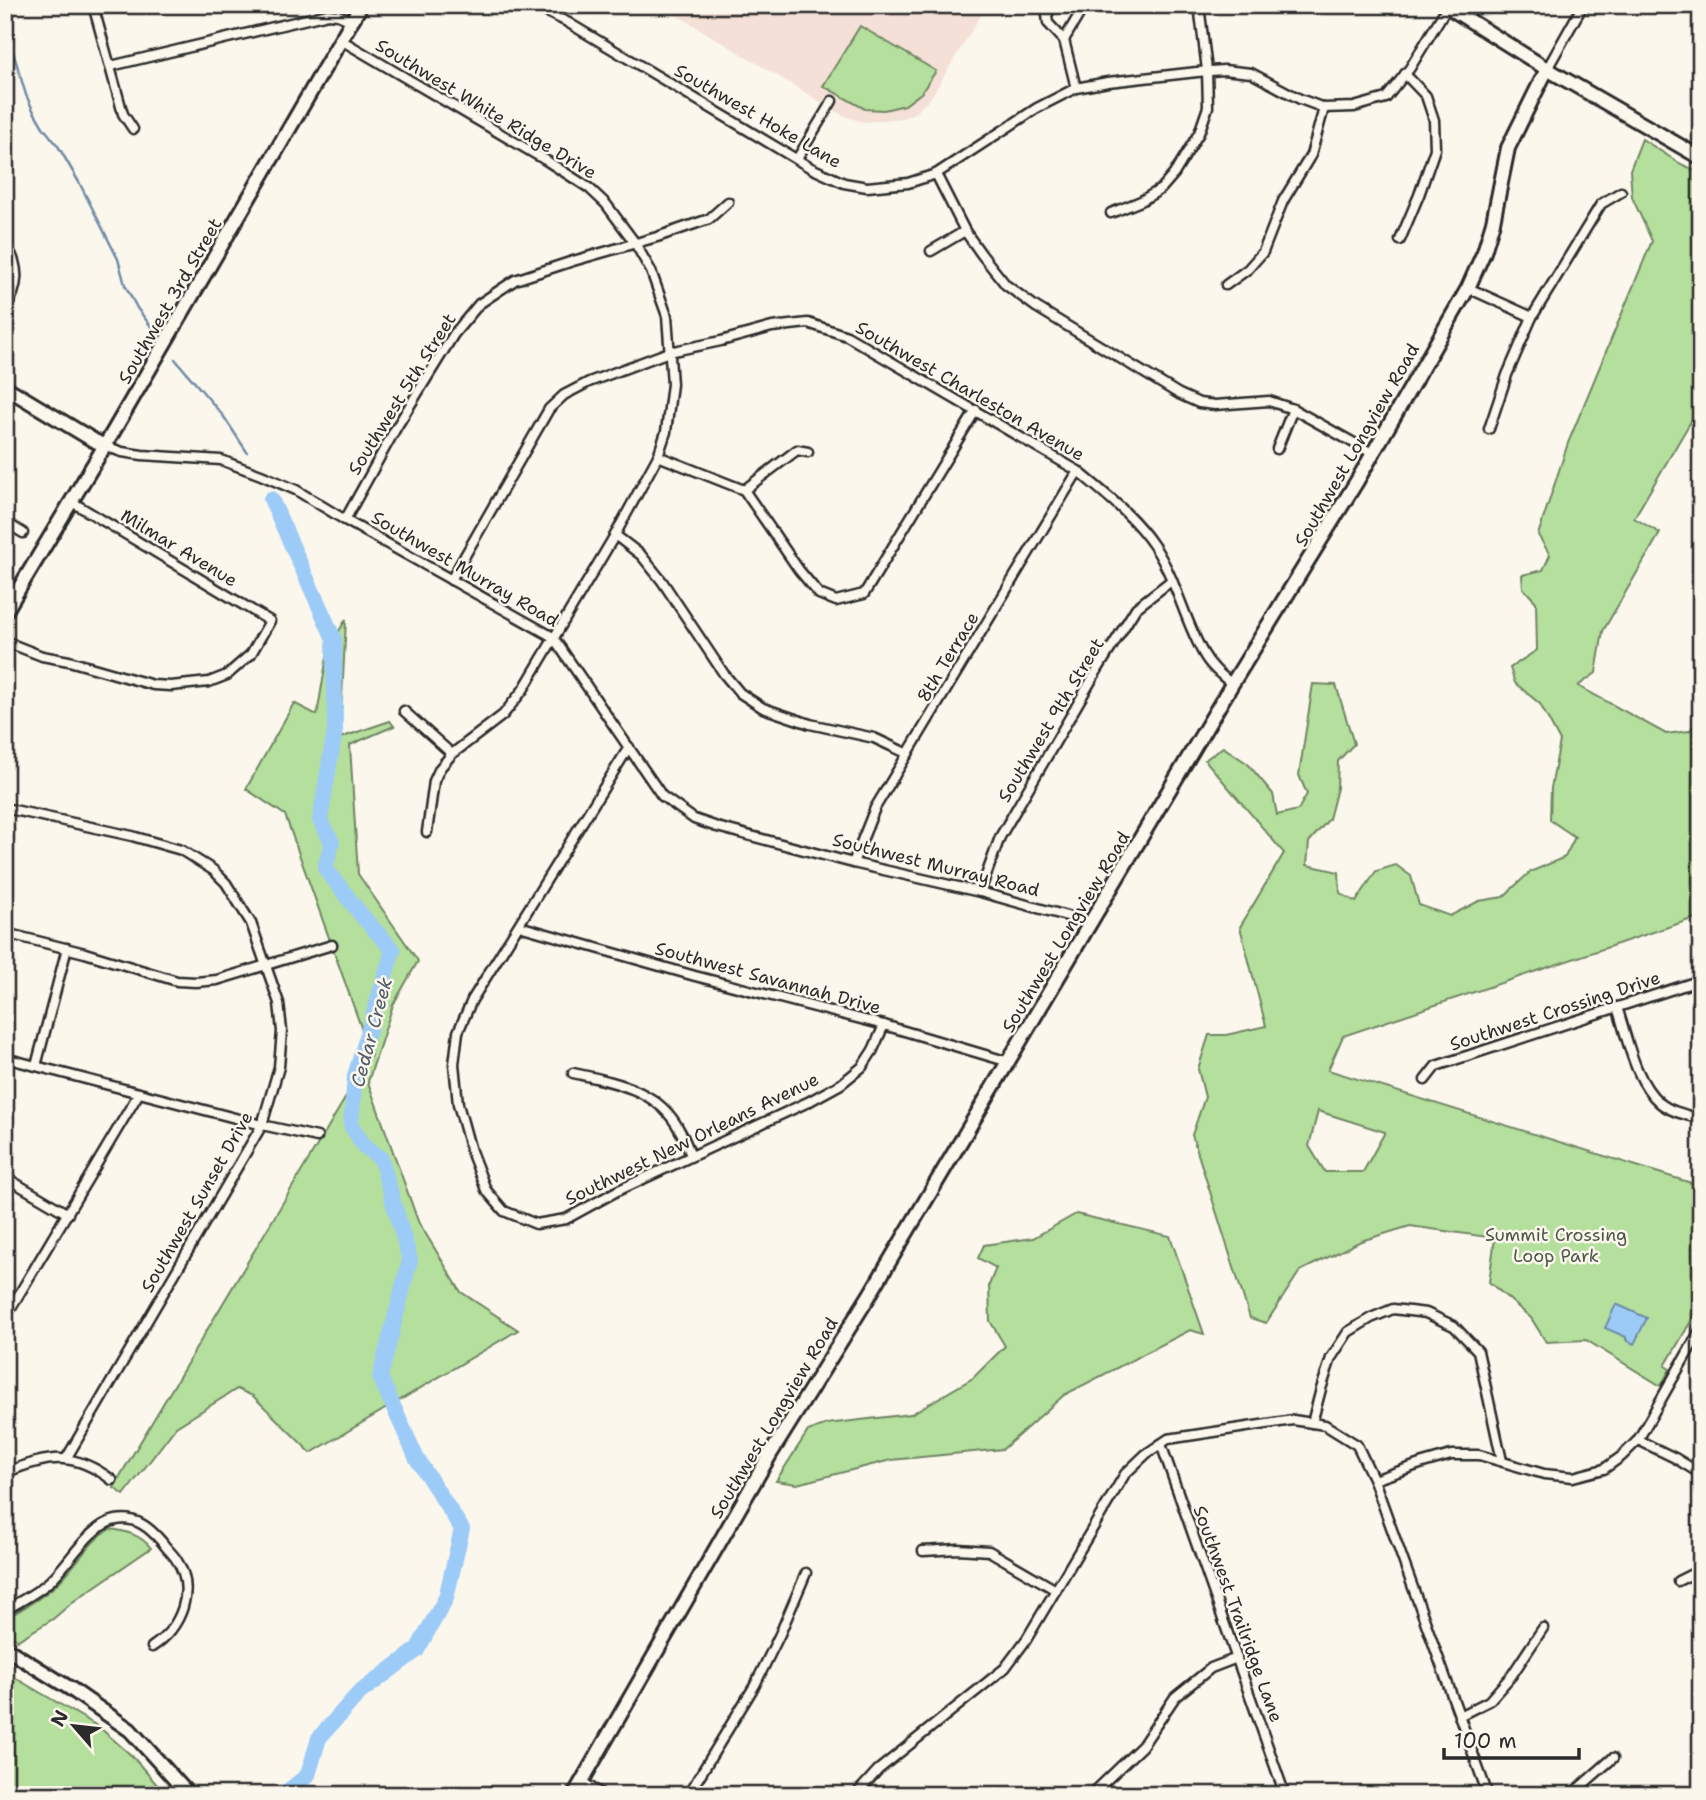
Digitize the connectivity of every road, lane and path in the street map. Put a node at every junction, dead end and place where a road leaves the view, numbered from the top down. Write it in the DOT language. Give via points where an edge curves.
graph roads {
  1 [pos="93,5"];
  2 [pos="361,5"];
  3 [pos="532,5"];
  4 [pos="1053,5"];
  5 [pos="1079,5"];
  6 [pos="1199,5"];
  7 [pos="1583,5"];
  8 [pos="1446,6"];
  9 [pos="352,21"];
  10 [pos="341,40"];
  11 [pos="1064,40"];
  12 [pos="111,66"];
  13 [pos="1546,69"];
  14 [pos="1207,70"];
  15 [pos="1405,74"];
  16 [pos="1076,88"];
  17 [pos="832,101"];
  18 [pos="1324,108"];
  19 [pos="133,129"];
  20 [pos="1701,158"];
  21 [pos="797,159"];
  22 [pos="936,174"];
  23 [pos="1622,192"];
  24 [pos="728,202"];
  25 [pos="1111,213"];
  26 [pos="965,231"];
  27 [pos="1400,240"];
  28 [pos="5,243"];
  29 [pos="635,243"];
  30 [pos="931,251"];
  31 [pos="1226,285"];
  32 [pos="1468,288"];
  33 [pos="5,310"];
  34 [pos="1532,317"];
  35 [pos="669,352"];
  36 [pos="5,387"];
  37 [pos="1293,409"];
  38 [pos="976,410"];
  39 [pos="1489,429"];
  40 [pos="105,446"];
  41 [pos="1277,449"];
  42 [pos="808,452"];
  43 [pos="1372,453"];
  44 [pos="658,456"];
  45 [pos="1078,471"];
  46 [pos="744,490"];
  47 [pos="72,502"];
  48 [pos="345,520"];
  49 [pos="5,522"];
  50 [pos="23,533"];
  51 [pos="615,535"];
  52 [pos="451,580"];
  53 [pos="1172,580"];
  54 [pos="5,612"];
  55 [pos="553,637"];
  56 [pos="5,640"];
  57 [pos="1232,684"];
  58 [pos="404,712"];
  59 [pos="629,747"];
  60 [pos="452,754"];
  61 [pos="908,754"];
  62 [pos="5,808"];
  63 [pos="427,832"];
  64 [pos="853,863"];
  65 [pos="980,892"];
  66 [pos="1092,923"];
  67 [pos="519,926"];
  68 [pos="5,933"];
  69 [pos="332,945"];
  70 [pos="68,948"];
  71 [pos="266,965"];
  72 [pos="1701,980"];
  73 [pos="1617,1007"];
  74 [pos="884,1025"];
  75 [pos="5,1058"];
  76 [pos="1009,1062"];
  77 [pos="36,1066"];
  78 [pos="573,1073"];
  79 [pos="1425,1080"];
  80 [pos="139,1093"];
  81 [pos="1701,1119"];
  82 [pos="262,1125"];
  83 [pos="317,1137"];
  84 [pos="691,1156"];
  85 [pos="5,1177"];
  86 [pos="68,1214"];
  87 [pos="5,1318"];
  88 [pos="1701,1330"];
  89 [pos="1312,1423"];
  90 [pos="1638,1440"];
  91 [pos="1161,1444"];
  92 [pos="66,1459"];
  93 [pos="1502,1461"];
  94 [pos="5,1473"];
  95 [pos="1701,1474"];
  96 [pos="112,1480"];
  97 [pos="1374,1480"];
  98 [pos="923,1551"];
  99 [pos="1701,1565"];
  100 [pos="806,1573"];
  101 [pos="1678,1581"];
  102 [pos="1055,1590"];
  103 [pos="5,1610"];
  104 [pos="1543,1628"];
  105 [pos="152,1647"];
  106 [pos="5,1648"];
  107 [pos="1237,1658"];
  108 [pos="1459,1716"];
  109 [pos="1613,1758"];
  110 [pos="582,1782"];
  111 [pos="189,1795"];
  112 [pos="574,1795"];
  113 [pos="603,1795"];
  114 [pos="688,1795"];
  115 [pos="858,1795"];
  116 [pos="1091,1795"];
  117 [pos="1286,1795"];
  118 [pos="1488,1795"];
  119 [pos="1571,1795"];
  1 -- 12 [label="street"];
  2 -- 9 [label="street, Southwest 3rd Street"];
  3 -- 21 [label="street, Southwest Hoke Lane"];
  4 -- 11 [label="street" via="1048,23"];
  5 -- 11 [label="street" via="1080,13"];
  6 -- 14 [label="street"];
  7 -- 13 [label="street"];
  8 -- 13 [label="street"];
  8 -- 15 [label="street, Southwest Hoke Lane"];
  9 -- 10 [label="street, Southwest 3rd Street"];
  9 -- 12 [label="street" via="328,14"];
  10 -- 29 [label="street, Southwest White Ridge Drive" via="589,188"];
  10 -- 40 [label="street, Southwest 3rd Street"];
  11 -- 16 [label="street"];
  12 -- 19 [label="street" via="123,114"];
  13 -- 20 [label="street"];
  13 -- 32 [label="street, Southwest Longview Road" via="1508,148 1493,222"];
  14 -- 16 [label="street, Southwest Hoke Lane"];
  14 -- 18 [label="street, Southwest Hoke Lane" via="1251,73"];
  14 -- 25 [label="street" via="1208,107 1199,133 1174,174 1142,201"];
  15 -- 18 [label="street, Southwest Hoke Lane" via="1386,98 1354,107"];
  15 -- 27 [label="street" via="1426,96 1434,120 1435,149"];
  16 -- 22 [label="street, Southwest Hoke Lane"];
  17 -- 21 [label="street"];
  18 -- 31 [label="street" via="1311,155 1283,201 1263,252"];
  21 -- 22 [label="street, Southwest Hoke Lane" via="844,183 867,187 908,183"];
  22 -- 26 [label="street"];
  23 -- 34 [label="street" via="1601,204"];
  24 -- 29 [label="street, Southwest 5th Street" via="709,219"];
  26 -- 30 [label="street"];
  26 -- 37 [label="street" via="1006,285 1179,394 1199,403 1269,401"];
  28 -- 33 [label="street" via="17,269 14,296"];
  29 -- 35 [label="street, Southwest White Ridge Drive" via="667,316"];
  29 -- 48 [label="street, Southwest 5th Street" via="515,280 479,304 454,334"];
  32 -- 34 [label="street"];
  32 -- 43 [label="street, Southwest Longview Road"];
  34 -- 39 [label="street"];
  35 -- 38 [label="street, Southwest Charleston Avenue" via="808,323 847,336"];
  35 -- 44 [label="street, Southwest White Ridge Drive" via="670,411"];
  35 -- 52 [label="street, Southwest Charleston Avenue" via="589,382 549,409"];
  36 -- 40 [label="street, Southwest Murray Road"];
  37 -- 41 [label="street"];
  37 -- 43 [label="street"];
  38 -- 45 [label="street, Southwest Charleston Avenue"];
  38 -- 46 [label="street" via="864,594 836,601 820,594"];
  40 -- 47 [label="street, Southwest 3rd Street"];
  40 -- 48 [label="street, Southwest Murray Road" via="142,455 222,460 296,490"];
  42 -- 46 [label="street" via="797,450"];
  43 -- 57 [label="street, Southwest Longview Road"];
  44 -- 46 [label="street"];
  44 -- 51 [label="street, Southwest White Ridge Drive"];
  45 -- 53 [label="street, Southwest Charleston Avenue" via="1129,515 1154,546"];
  45 -- 61 [label="street, 8th Terrace"];
  47 -- 54 [label="street, Southwest 3rd Street"];
  47 -- 56 [label="street, Milmar Avenue" via="270,621 251,654 228,675 171,686 42,656"];
  48 -- 52 [label="street, Southwest Murray Road"];
  49 -- 50 [label="street"];
  51 -- 55 [label="street, Southwest White Ridge Drive"];
  51 -- 61 [label="street" via="641,555 662,581 740,693 763,708 874,738"];
  52 -- 55 [label="street, Southwest Murray Road"];
  53 -- 57 [label="street, Southwest Charleston Avenue" via="1203,654"];
  53 -- 65 [label="street, Southwest 9th Street" via="1136,608 1104,659 1000,836"];
  55 -- 59 [label="street, Southwest Murray Road"];
  55 -- 60 [label="street, Southwest White Ridge Drive" via="523,691 503,715"];
  57 -- 66 [label="street, Southwest Longview Road"];
  58 -- 60 [label="street"];
  59 -- 64 [label="street, Southwest Murray Road" via="662,796 694,819"];
  59 -- 67 [label="street, Southwest New Orleans Avenue"];
  60 -- 63 [label="street, Southwest White Ridge Drive" via="434,781"];
  61 -- 64 [label="street, 8th Terrace" via="875,808"];
  62 -- 71 [label="street, Southwest Sunset Drive" via="181,850 226,883 251,923"];
  64 -- 65 [label="street, Southwest Murray Road"];
  65 -- 66 [label="street, Southwest Murray Road"];
  66 -- 76 [label="street, Southwest Longview Road"];
  67 -- 74 [label="street, Southwest Savannah Drive"];
  67 -- 84 [label="street, Southwest New Orleans Avenue" via="472,1000 458,1032 454,1064 458,1104 486,1190 504,1211 536,1224 566,1219"];
  68 -- 70 [label="street"];
  69 -- 71 [label="street"];
  70 -- 71 [label="street" via="177,981 217,980"];
  70 -- 77 [label="street"];
  71 -- 82 [label="street, Southwest Sunset Drive" via="279,1003 282,1031 279,1067"];
  72 -- 73 [label="street, Southwest Crossing Drive"];
  73 -- 79 [label="street, Southwest Crossing Drive" via="1436,1066"];
  73 -- 81 [label="street" via="1642,1082 1660,1103"];
  74 -- 76 [label="street, Southwest Savannah Drive"];
  74 -- 84 [label="street, Southwest New Orleans Avenue" via="862,1067 841,1084"];
  75 -- 77 [label="street"];
  76 -- 110 [label="street, Southwest Longview Road" via="771,1453"];
  77 -- 80 [label="street"];
  78 -- 84 [label="street" via="626,1085 663,1107 680,1129"];
  80 -- 82 [label="street"];
  80 -- 86 [label="street"];
  82 -- 83 [label="street"];
  82 -- 92 [label="street, Southwest Sunset Drive"];
  85 -- 86 [label="street"];
  86 -- 87 [label="street"];
  88 -- 90 [label="street"];
  89 -- 91 [label="street" via="1293,1420"];
  89 -- 93 [label="street" via="1331,1358 1348,1332 1393,1309 1426,1313 1454,1326 1478,1351"];
  89 -- 97 [label="street" via="1325,1425 1357,1445"];
  90 -- 93 [label="street" via="1604,1469 1573,1478"];
  90 -- 95 [label="street"];
  91 -- 102 [label="street" via="1125,1474"];
  91 -- 107 [label="street, Southwest Trailridge Lane"];
  92 -- 94 [label="street" via="44,1459"];
  92 -- 96 [label="street" via="92,1466"];
  93 -- 97 [label="street" via="1451,1455"];
  97 -- 108 [label="street"];
  98 -- 102 [label="street" via="989,1551"];
  99 -- 101 [label="street"];
  100 -- 114 [label="street" via="755,1685"];
  102 -- 115 [label="street" via="1005,1668 878,1770"];
  103 -- 105 [label="street" via="51,1580 99,1527 119,1519 135,1521 150,1529 176,1558 184,1582 180,1616"];
  104 -- 108 [label="street" via="1489,1701"];
  106 -- 111 [label="street" via="130,1730"];
  107 -- 116 [label="street" via="1211,1668 1175,1697 1142,1746"];
  107 -- 117 [label="street, Southwest Trailridge Lane"];
  108 -- 118 [label="street"];
  109 -- 119 [label="street"];
  110 -- 112 [label="street, Southwest Longview Road"];
  110 -- 113 [label="street"];
}
